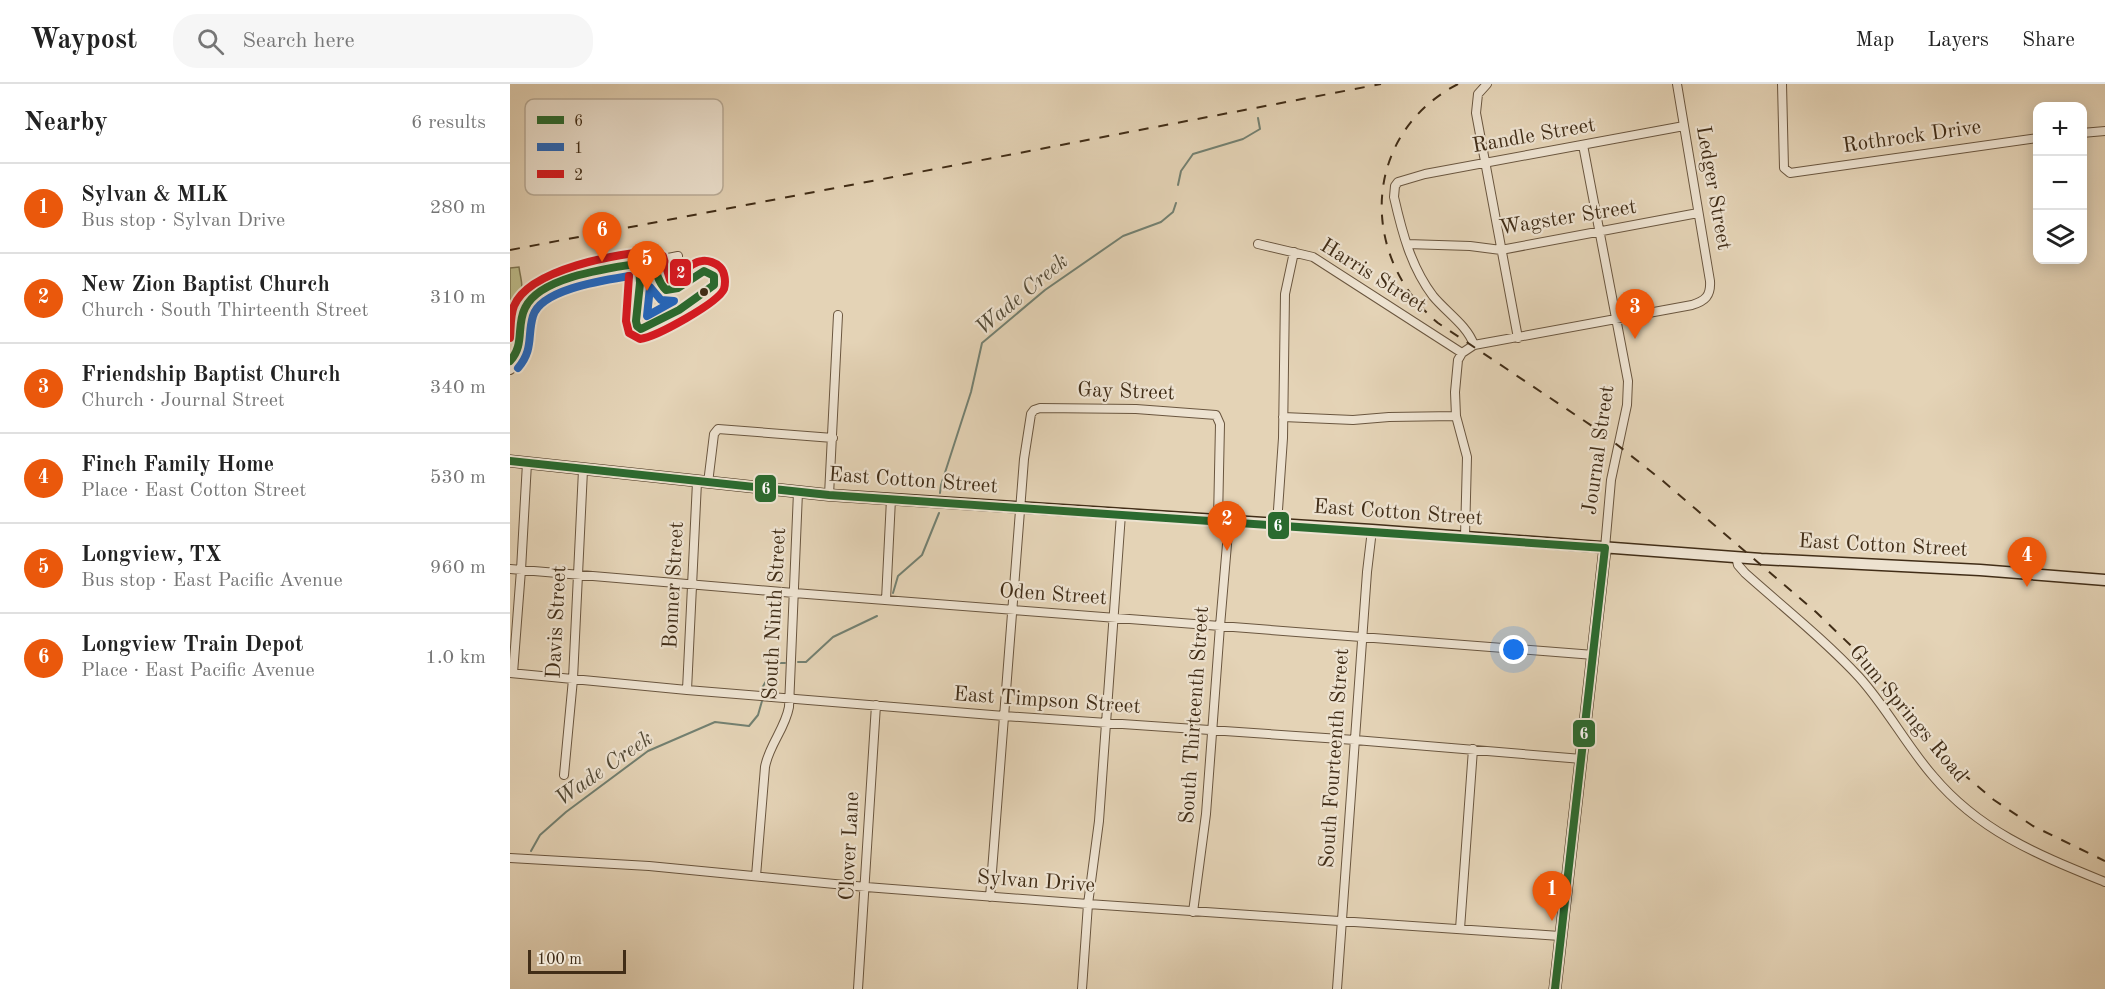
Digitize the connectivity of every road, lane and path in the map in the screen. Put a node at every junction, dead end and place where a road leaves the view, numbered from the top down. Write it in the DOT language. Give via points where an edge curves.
graph roads {
  1 [pos="1487,84"];
  2 [pos="1677,84"];
  3 [pos="1782,84"];
  4 [pos="1684,126"];
  5 [pos="2105,131"];
  6 [pos="2087,133"];
  7 [pos="2033,139"];
  8 [pos="1583,145"];
  9 [pos="1486,163"];
  10 [pos="1698,213"];
  11 [pos="1600,232"];
  12 [pos="1258,244"];
  13 [pos="1407,244"];
  14 [pos="1501,250"];
  15 [pos="1294,252"];
  16 [pos="678,256"];
  17 [pos="529,298"];
  18 [pos="838,315"];
  19 [pos="1618,319"];
  20 [pos="1518,338"];
  21 [pos="1474,345"];
  22 [pos="1462,353"];
  23 [pos="510,361"];
  24 [pos="510,370"];
  25 [pos="1218,416"];
  26 [pos="1456,416"];
  27 [pos="1283,417"];
  28 [pos="833,438"];
  29 [pos="510,461"];
  30 [pos="526,463"];
  31 [pos="583,470"];
  32 [pos="703,482"];
  33 [pos="798,492"];
  34 [pos="829,495"];
  35 [pos="891,499"];
  36 [pos="1022,508"];
  37 [pos="1121,514"];
  38 [pos="1224,521"];
  39 [pos="1277,524"];
  40 [pos="1372,530"];
  41 [pos="1465,537"];
  42 [pos="1605,548"];
  43 [pos="1736,557"];
  44 [pos="510,569"];
  45 [pos="521,570"];
  46 [pos="577,574"];
  47 [pos="2105,580"];
  48 [pos="692,584"];
  49 [pos="794,593"];
  50 [pos="886,600"];
  51 [pos="1012,610"];
  52 [pos="1115,617"];
  53 [pos="1220,626"];
  54 [pos="1362,637"];
  55 [pos="1594,655"];
  56 [pos="511,673"];
  57 [pos="573,679"];
  58 [pos="687,690"];
  59 [pos="789,698"];
  60 [pos="876,705"];
  61 [pos="1004,716"];
  62 [pos="1107,723"];
  63 [pos="1213,731"];
  64 [pos="1355,740"];
  65 [pos="1473,749"];
  66 [pos="1582,759"];
  67 [pos="564,775"];
  68 [pos="510,858"];
  69 [pos="756,876"];
  70 [pos="2105,882"];
  71 [pos="866,888"];
  72 [pos="990,897"];
  73 [pos="1088,904"];
  74 [pos="1193,912"];
  75 [pos="1341,922"];
  76 [pos="1460,929"];
  77 [pos="1560,936"];
  78 [pos="858,989"];
  79 [pos="1082,989"];
  80 [pos="1337,989"];
  81 [pos="1555,989"];
  1 -- 9 [label="street" via="1476,103"];
  2 -- 4 [label="street, Ledger Street"];
  3 -- 7 [label="street, Rothrock Drive" via="1784,168 1793,174"];
  4 -- 8 [label="street, Randle Street"];
  4 -- 10 [label="street, Ledger Street"];
  5 -- 6 [label="street"];
  8 -- 9 [label="street, Randle Street"];
  8 -- 11 [label="street, Journal Street"];
  9 -- 13 [label="street, Randle Street" via="1398,182 1394,197"];
  9 -- 14 [label="street"];
  10 -- 11 [label="street, Wagster Street"];
  10 -- 19 [label="street, Ledger Street" via="1710,281 1707,297 1692,305"];
  11 -- 14 [label="street, Wagster Street"];
  11 -- 19 [label="street, Journal Street"];
  12 -- 15 [label="street, Harris Street"];
  13 -- 14 [label="street, Wagster Street"];
  13 -- 21 [label="street" via="1433,295"];
  14 -- 20 [label="street"];
  15 -- 22 [label="street, Harris Street" via="1323,263"];
  15 -- 27 [label="street" via="1285,294"];
  16 -- 17 [label="street" via="576,276"];
  17 -- 23 [label="street" via="520,347"];
  17 -- 24 [label="street" via="526,349"];
  18 -- 28 [label="street"];
  19 -- 20 [label="street"];
  19 -- 42 [label="street, Journal Street" via="1629,391 1612,475"];
  20 -- 21 [label="street"];
  21 -- 22 [label="street"];
  22 -- 26 [label="street" via="1457,369"];
  25 -- 36 [label="street, Gay Street" via="1136,409 1033,411 1024,454"];
  25 -- 38 [label="street, South Thirteenth Street"];
  26 -- 27 [label="street" via="1353,420"];
  26 -- 41 [label="street" via="1467,457"];
  27 -- 39 [label="street"];
  28 -- 32 [label="street, Bonner Street" via="718,429"];
  28 -- 34 [label="street"];
  29 -- 30 [label="main road, East Cotton Street"];
  30 -- 31 [label="main road, East Cotton Street"];
  30 -- 45 [label="street"];
  31 -- 32 [label="main road, East Cotton Street"];
  31 -- 46 [label="street, Davis Street"];
  32 -- 33 [label="main road, East Cotton Street"];
  32 -- 48 [label="street, Bonner Street"];
  33 -- 34 [label="main road, East Cotton Street"];
  33 -- 49 [label="street, South Ninth Street"];
  34 -- 35 [label="main road, East Cotton Street"];
  35 -- 36 [label="main road, East Cotton Street"];
  35 -- 50 [label="street"];
  36 -- 37 [label="main road, East Cotton Street"];
  36 -- 51 [label="street"];
  37 -- 38 [label="main road, East Cotton Street"];
  37 -- 52 [label="street"];
  38 -- 39 [label="main road, East Cotton Street"];
  38 -- 53 [label="street, South Thirteenth Street"];
  39 -- 40 [label="main road, East Cotton Street"];
  40 -- 41 [label="main road, East Cotton Street"];
  40 -- 54 [label="street, South Fourteenth Street"];
  41 -- 42 [label="main road, East Cotton Street"];
  42 -- 43 [label="main road, East Cotton Street"];
  42 -- 55 [label="main road"];
  43 -- 47 [label="main road, East Cotton Street"];
  43 -- 70 [label="street, Gum Springs Road" via="1745,573 1856,674 1953,798 2012,842"];
  44 -- 45 [label="street, Oden Street"];
  45 -- 46 [label="street, Oden Street"];
  45 -- 56 [label="street"];
  46 -- 48 [label="street, Oden Street"];
  46 -- 57 [label="street, Davis Street"];
  48 -- 49 [label="street, Oden Street"];
  48 -- 58 [label="street, Bonner Street"];
  49 -- 50 [label="street, Oden Street"];
  49 -- 59 [label="street, South Ninth Street"];
  50 -- 51 [label="street, Oden Street"];
  51 -- 52 [label="street, Oden Street"];
  51 -- 61 [label="street"];
  52 -- 53 [label="street, Oden Street"];
  52 -- 62 [label="street"];
  53 -- 54 [label="street, Oden Street"];
  53 -- 63 [label="street, South Thirteenth Street"];
  54 -- 55 [label="street, Oden Street"];
  54 -- 64 [label="street, South Fourteenth Street"];
  55 -- 66 [label="main road"];
  56 -- 57 [label="street, East Timpson Street"];
  57 -- 58 [label="street, East Timpson Street"];
  57 -- 67 [label="street, Davis Street"];
  58 -- 59 [label="street, East Timpson Street"];
  59 -- 60 [label="street, East Timpson Street"];
  59 -- 69 [label="street, South Ninth Street" via="786,719 765,767"];
  60 -- 61 [label="street, East Timpson Street"];
  60 -- 71 [label="street, Clover Lane"];
  61 -- 62 [label="street, East Timpson Street"];
  61 -- 72 [label="street"];
  62 -- 63 [label="street, East Timpson Street"];
  62 -- 73 [label="street"];
  63 -- 64 [label="street, East Timpson Street"];
  63 -- 74 [label="street, South Thirteenth Street" via="1206,824"];
  64 -- 65 [label="street, East Timpson Street"];
  64 -- 75 [label="street, South Fourteenth Street"];
  65 -- 66 [label="street, East Timpson Street"];
  65 -- 76 [label="street"];
  66 -- 77 [label="main road"];
  68 -- 69 [label="street, Sylvan Drive"];
  69 -- 71 [label="street, Sylvan Drive"];
  71 -- 72 [label="street, Sylvan Drive"];
  71 -- 78 [label="street, Clover Lane"];
  72 -- 73 [label="street, Sylvan Drive"];
  73 -- 74 [label="street, Sylvan Drive"];
  73 -- 79 [label="street"];
  74 -- 75 [label="street, Sylvan Drive"];
  75 -- 76 [label="street, Sylvan Drive"];
  75 -- 80 [label="street, South Fourteenth Street"];
  76 -- 77 [label="street, Sylvan Drive"];
  77 -- 81 [label="main road"];
}
